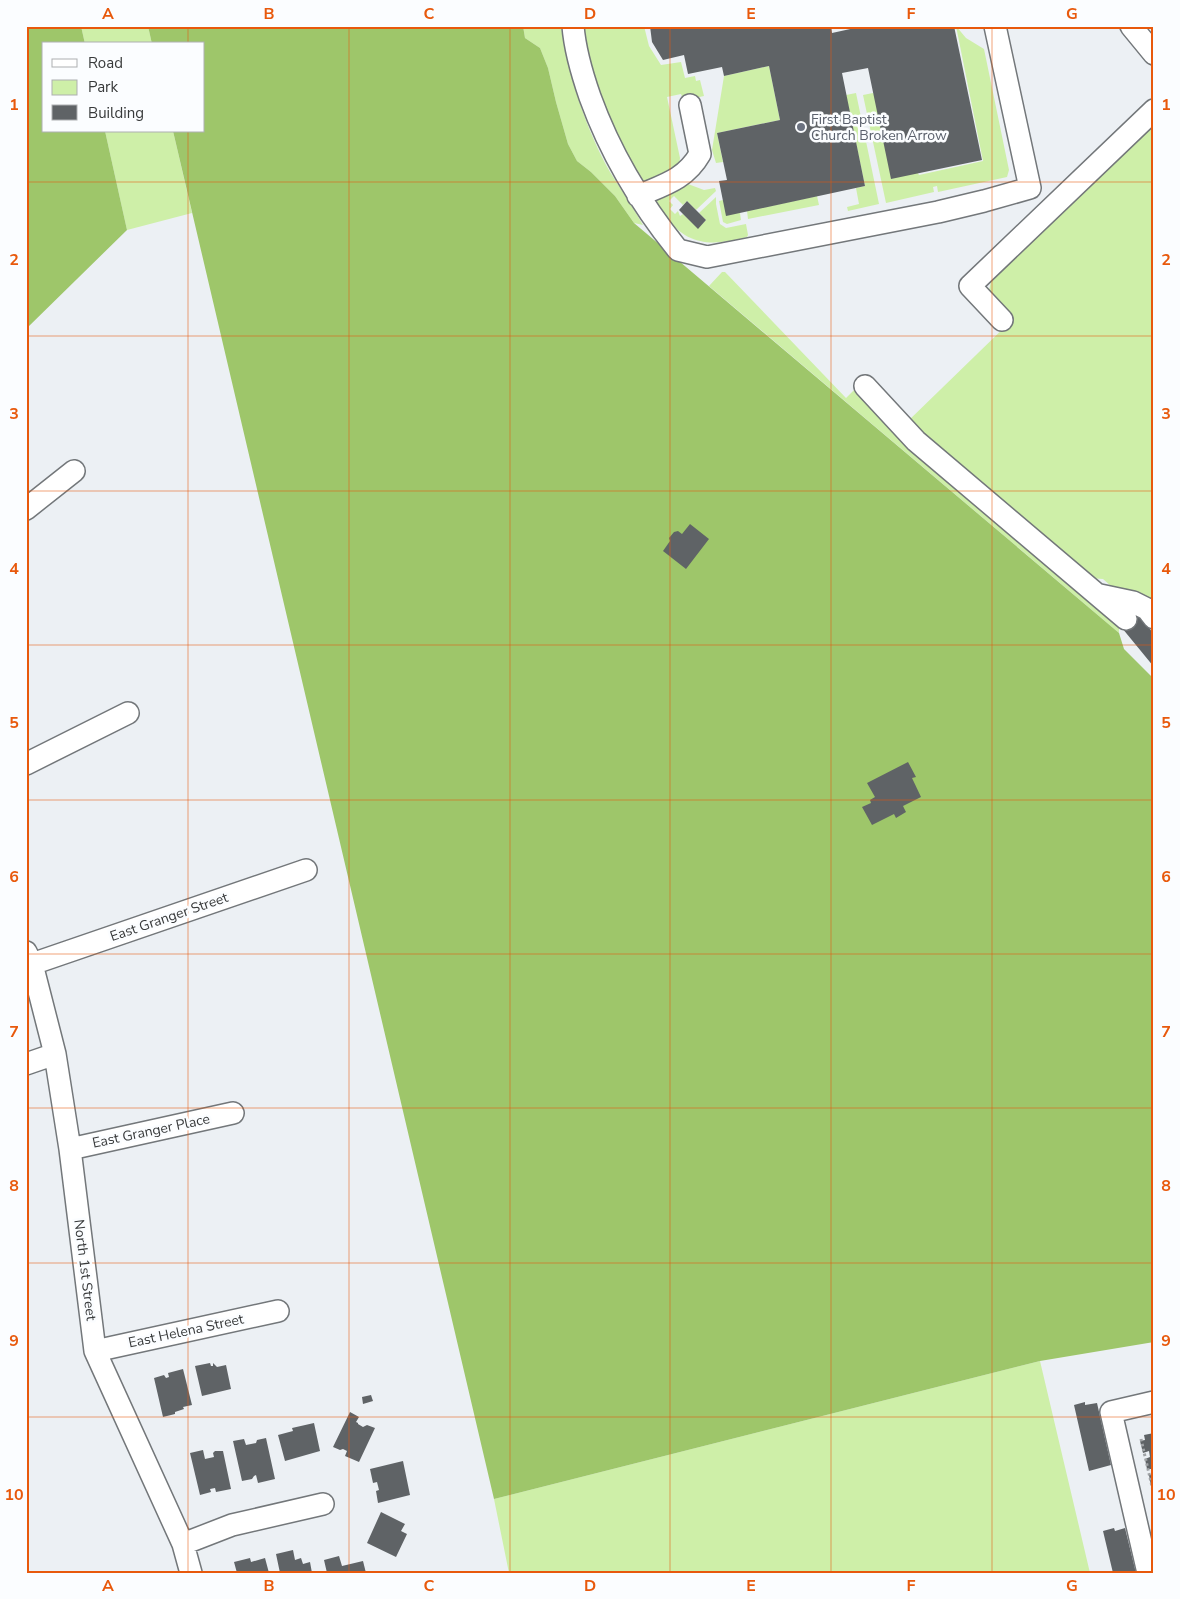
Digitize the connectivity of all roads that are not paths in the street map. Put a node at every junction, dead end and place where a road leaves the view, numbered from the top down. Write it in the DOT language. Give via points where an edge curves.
graph roads {
  1 [pos="573,26"];
  2 [pos="995,26"];
  3 [pos="1131,26"];
  4 [pos="1154,54"];
  5 [pos="690,105"];
  6 [pos="1154,110"];
  7 [pos="1030,188"];
  8 [pos="638,196"];
  9 [pos="1052,208"];
  10 [pos="1002,320"];
  11 [pos="865,386"];
  12 [pos="74,471"];
  13 [pos="26,509"];
  14 [pos="1097,594"];
  15 [pos="1126,618"];
  16 [pos="1154,618"];
  17 [pos="128,714"];
  18 [pos="26,764"];
  19 [pos="306,870"];
  20 [pos="29,958"];
  21 [pos="55,1054"];
  22 [pos="26,1064"];
  23 [pos="233,1113"];
  24 [pos="70,1148"];
  25 [pos="278,1311"];
  26 [pos="95,1351"];
  27 [pos="1154,1402"];
  28 [pos="324,1504"];
  29 [pos="183,1544"];
  30 [pos="192,1573"];
  31 [pos="1148,1573"];
  1 -- 8 [label="street" via="575,48 600,124"];
  2 -- 7 [label="street"];
  3 -- 4 [label="street"];
  5 -- 8 [label="street" via="700,154 696,162 681,176"];
  6 -- 9 [label="street"];
  7 -- 8 [label="street" via="938,212 706,257 678,250"];
  7 -- 9 [label="street"];
  9 -- 10 [label="street" via="970,286"];
  11 -- 14 [label="street" via="916,441"];
  12 -- 13 [label="street"];
  14 -- 15 [label="street"];
  14 -- 16 [label="street" via="1133,602 1147,609"];
  17 -- 18 [label="street"];
  19 -- 20 [label="street, East Granger Street"];
  20 -- 21 [label="street, North 1st Street"];
  21 -- 22 [label="street"];
  21 -- 24 [label="street, North 1st Street"];
  23 -- 24 [label="street, East Granger Place"];
  24 -- 26 [label="street, North 1st Street"];
  25 -- 26 [label="street, East Helena Street"];
  26 -- 29 [label="street, North 1st Street"];
  27 -- 31 [label="street" via="1111,1412"];
  28 -- 29 [label="street" via="232,1525"];
  29 -- 30 [label="street, North 1st Street"];
}
